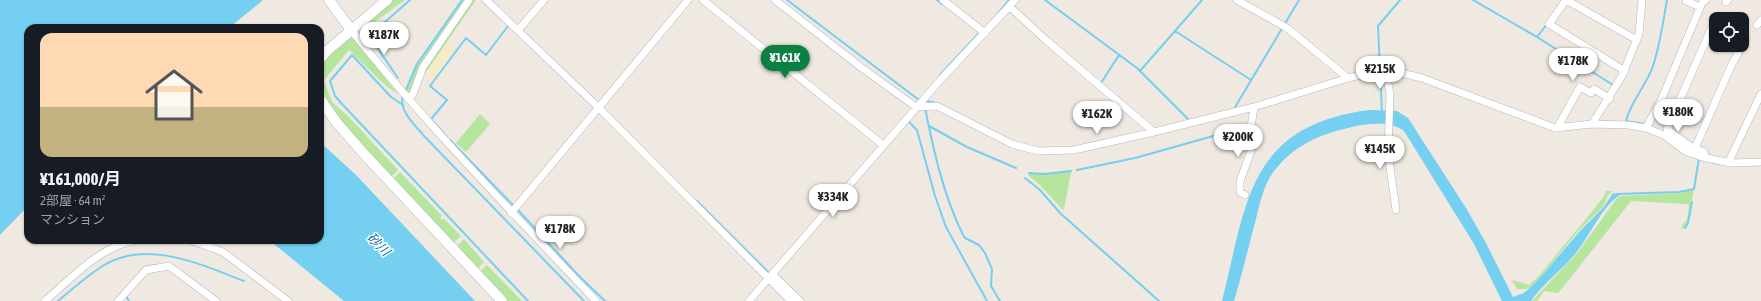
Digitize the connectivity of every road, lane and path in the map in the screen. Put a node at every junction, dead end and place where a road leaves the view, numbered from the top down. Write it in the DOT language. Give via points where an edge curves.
graph roads {
  1 [pos="329,0"];
  2 [pos="387,0"];
  3 [pos="469,0"];
  4 [pos="486,0"];
  5 [pos="544,0"];
  6 [pos="688,0"];
  7 [pos="703,0"];
  8 [pos="776,0"];
  9 [pos="943,0"];
  10 [pos="1015,0"];
  11 [pos="1237,0"];
  12 [pos="1566,0"];
  13 [pos="1642,0"];
  14 [pos="1706,0"];
  15 [pos="1686,1"];
  16 [pos="1009,6"];
  17 [pos="1700,7"];
  18 [pos="520,28"];
  19 [pos="351,30"];
  20 [pos="985,33"];
  21 [pos="1709,33"];
  22 [pos="1637,40"];
  23 [pos="1739,52"];
  24 [pos="324,55"];
  25 [pos="1382,70"];
  26 [pos="1625,71"];
  27 [pos="1348,78"];
  28 [pos="1761,94"];
  29 [pos="406,96"];
  30 [pos="1610,99"];
  31 [pos="324,105"];
  32 [pos="915,106"];
  33 [pos="598,107"];
  34 [pos="1255,108"];
  35 [pos="1592,124"];
  36 [pos="1647,126"];
  37 [pos="1557,128"];
  38 [pos="1153,131"];
  39 [pos="1665,132"];
  40 [pos="882,144"];
  41 [pos="1695,148"];
  42 [pos="1704,158"];
  43 [pos="1760,160"];
  44 [pos="1728,163"];
  45 [pos="1245,195"];
  46 [pos="514,209"];
  47 [pos="1396,210"];
  48 [pos="123,244"];
  49 [pos="201,244"];
  50 [pos="771,276"];
  51 [pos="45,301"];
  52 [pos="118,301"];
  53 [pos="216,301"];
  54 [pos="288,301"];
  55 [pos="502,301"];
  56 [pos="596,301"];
  57 [pos="749,301"];
  58 [pos="791,301"];
  59 [pos="800,301"];
  1 -- 19 [label="street"];
  2 -- 19 [label="street"];
  3 -- 29 [label="street" via="423,66 413,94"];
  4 -- 33 [label="street"];
  5 -- 18 [label="street"];
  6 -- 33 [label="street"];
  7 -- 40 [label="street"];
  8 -- 32 [label="street"];
  9 -- 20 [label="street"];
  10 -- 16 [label="street"];
  11 -- 27 [label="street" via="1284,26"];
  12 -- 22 [label="street"];
  12 -- 26 [label="street" via="1549,24"];
  13 -- 22 [label="street"];
  14 -- 17 [label="street"];
  15 -- 17 [label="street"];
  16 -- 20 [label="street"];
  16 -- 38 [label="street"];
  17 -- 36 [label="street" via="1662,98"];
  19 -- 24 [label="street"];
  19 -- 29 [label="street"];
  20 -- 32 [label="street"];
  21 -- 39 [label="street"];
  22 -- 26 [label="street"];
  23 -- 41 [label="street"];
  25 -- 27 [label="street"];
  25 -- 37 [label="street" via="1422,78"];
  25 -- 47 [label="street" via="1390,94 1390,172"];
  26 -- 30 [label="street"];
  27 -- 34 [label="street"];
  28 -- 44 [label="street"];
  29 -- 46 [label="street"];
  30 -- 35 [label="street"];
  30 -- 37 [label="street" via="1594,89 1591,93 1580,87"];
  31 -- 55 [label="street" via="364,154"];
  32 -- 38 [label="street" via="937,106 1012,144 1047,152 1074,150"];
  32 -- 40 [label="street"];
  33 -- 46 [label="street"];
  33 -- 50 [label="street"];
  34 -- 38 [label="street"];
  34 -- 45 [label="street" via="1251,127 1251,151 1240,182 1240,192"];
  35 -- 36 [label="street"];
  35 -- 37 [label="street"];
  36 -- 39 [label="street"];
  39 -- 41 [label="street"];
  39 -- 42 [label="street" via="1687,152"];
  40 -- 50 [label="street"];
  41 -- 42 [label="street" via="1704,152"];
  42 -- 44 [label="street"];
  43 -- 44 [label="street"];
  46 -- 56 [label="street"];
  48 -- 51 [label="street" via="94,258"];
  49 -- 54 [label="street" via="224,252"];
  50 -- 57 [label="street"];
  50 -- 58 [label="street"];
  50 -- 59 [label="street"];
  52 -- 53 [label="street" via="146,270 170,266"];
}
